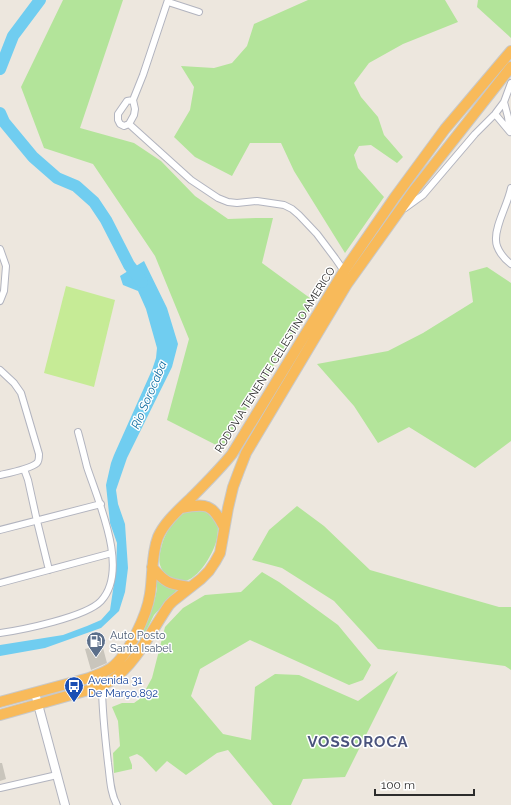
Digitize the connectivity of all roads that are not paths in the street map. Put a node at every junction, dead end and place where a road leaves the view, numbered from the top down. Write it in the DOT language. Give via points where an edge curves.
graph roads {
  1 [pos="168,1"];
  2 [pos="199,12"];
  3 [pos="511,51"];
  4 [pos="511,67"];
  5 [pos="511,83"];
  6 [pos="133,100"];
  7 [pos="504,102"];
  8 [pos="495,114"];
  9 [pos="129,124"];
  10 [pos="510,134"];
  11 [pos="511,188"];
  12 [pos="397,213"];
  13 [pos="0,249"];
  14 [pos="511,264"];
  15 [pos="344,271"];
  16 [pos="0,301"];
  17 [pos="0,370"];
  18 [pos="78,432"];
  19 [pos="24,469"];
  20 [pos="0,475"];
  21 [pos="101,504"];
  22 [pos="181,508"];
  23 [pos="37,521"];
  24 [pos="224,527"];
  25 [pos="0,530"];
  26 [pos="112,553"];
  27 [pos="152,567"];
  28 [pos="49,570"];
  29 [pos="0,582"];
  30 [pos="190,587"];
  31 [pos="0,633"];
  32 [pos="102,685"];
  33 [pos="35,693"];
  34 [pos="0,702"];
  35 [pos="38,704"];
  36 [pos="0,715"];
  37 [pos="57,775"];
  38 [pos="0,788"];
  39 [pos="65,805"];
  40 [pos="117,805"];
  1 -- 2 [label="street"];
  1 -- 6 [label="street"];
  3 -- 15 [label="highway, RODOVIA TENENTE CELESTINO AMERICO" via="445,129"];
  4 -- 12 [label="highway, RODOVIA TENENTE CELESTINO AMERICO"];
  5 -- 7 [label="street"];
  6 -- 9 [label="street" via="134,115"];
  6 -- 9 [label="street" via="127,101 118,114 120,124"];
  7 -- 8 [label="street"];
  7 -- 10 [label="street"];
  8 -- 10 [label="street"];
  8 -- 12 [label="street" via="423,195"];
  9 -- 15 [label="street" via="191,180 218,198 237,203 257,201 284,205 292,209 317,234"];
  11 -- 14 [label="street" via="496,241 499,251"];
  12 -- 24 [label="highway, RODOVIA TENENTE CELESTINO AMERICO" via="347,284 246,453 233,487"];
  13 -- 16 [label="street" via="6,266 4,291"];
  15 -- 22 [label="highway, RODOVIA TENENTE CELESTINO AMERICO" via="232,454"];
  17 -- 19 [label="street" via="21,393 40,454 38,462"];
  18 -- 21 [label="street" via="87,467"];
  19 -- 20 [label="street"];
  19 -- 23 [label="street"];
  21 -- 23 [label="street"];
  21 -- 26 [label="street"];
  22 -- 24 [label="highway" via="206,506 217,514"];
  22 -- 27 [label="highway, RODOVIA TENENTE CELESTINO AMERICO" via="158,538"];
  23 -- 25 [label="street"];
  23 -- 28 [label="street"];
  24 -- 30 [label="highway, RODOVIA TENENTE CELESTINO AMERICO" via="220,553 215,562 201,579"];
  26 -- 28 [label="street"];
  26 -- 31 [label="street" via="112,577 108,592 100,602 85,611 55,621"];
  27 -- 30 [label="highway" via="167,582"];
  27 -- 33 [label="highway, RODOVIA TENENTE CELESTINO AMERICO" via="146,611 128,648 118,661 102,673"];
  28 -- 29 [label="street"];
  30 -- 32 [label="highway, RODOVIA TENENTE CELESTINO AMERICO" via="169,604 130,663 113,679"];
  32 -- 35 [label="highway, RODOVIA TENENTE CELESTINO AMERICO"];
  32 -- 40 [label="street" via="111,784"];
  33 -- 34 [label="highway, RODOVIA TENENTE CELESTINO AMERICO"];
  33 -- 35 [label="main road"];
  35 -- 36 [label="highway, RODOVIA TENENTE CELESTINO AMERICO"];
  35 -- 37 [label="main road"];
  37 -- 38 [label="street"];
  37 -- 39 [label="main road"];
}
